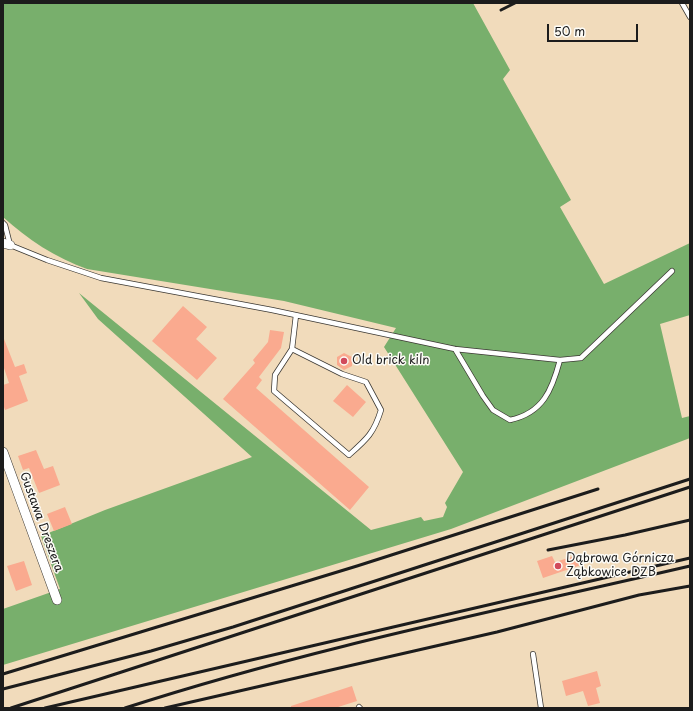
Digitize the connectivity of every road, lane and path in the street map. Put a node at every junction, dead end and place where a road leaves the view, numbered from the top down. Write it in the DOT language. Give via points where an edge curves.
graph roads {
  1 [pos="682,3"];
  2 [pos="690,17"];
  3 [pos="3,223"];
  4 [pos="7,244"];
  5 [pos="672,271"];
  6 [pos="296,315"];
  7 [pos="292,349"];
  8 [pos="455,349"];
  9 [pos="560,360"];
  10 [pos="3,452"];
  11 [pos="57,600"];
  12 [pos="533,654"];
  13 [pos="541,708"];
  1 -- 2 [label="lane"];
  3 -- 4 [label="lane"];
  4 -- 6 [label="lane" via="102,278"];
  5 -- 9 [label="lane" via="581,358"];
  6 -- 7 [label="lane"];
  6 -- 8 [label="lane"];
  7 -- 7 [label="lane" via="275,375 274,391 349,455 376,427 380,410 366,382 342,374"];
  8 -- 9 [label="lane"];
  8 -- 9 [label="lane" via="493,410 510,420 524,417 544,400 555,379"];
  10 -- 11 [label="street, Gustawa Dreszera"];
  12 -- 13 [label="lane"];
}
